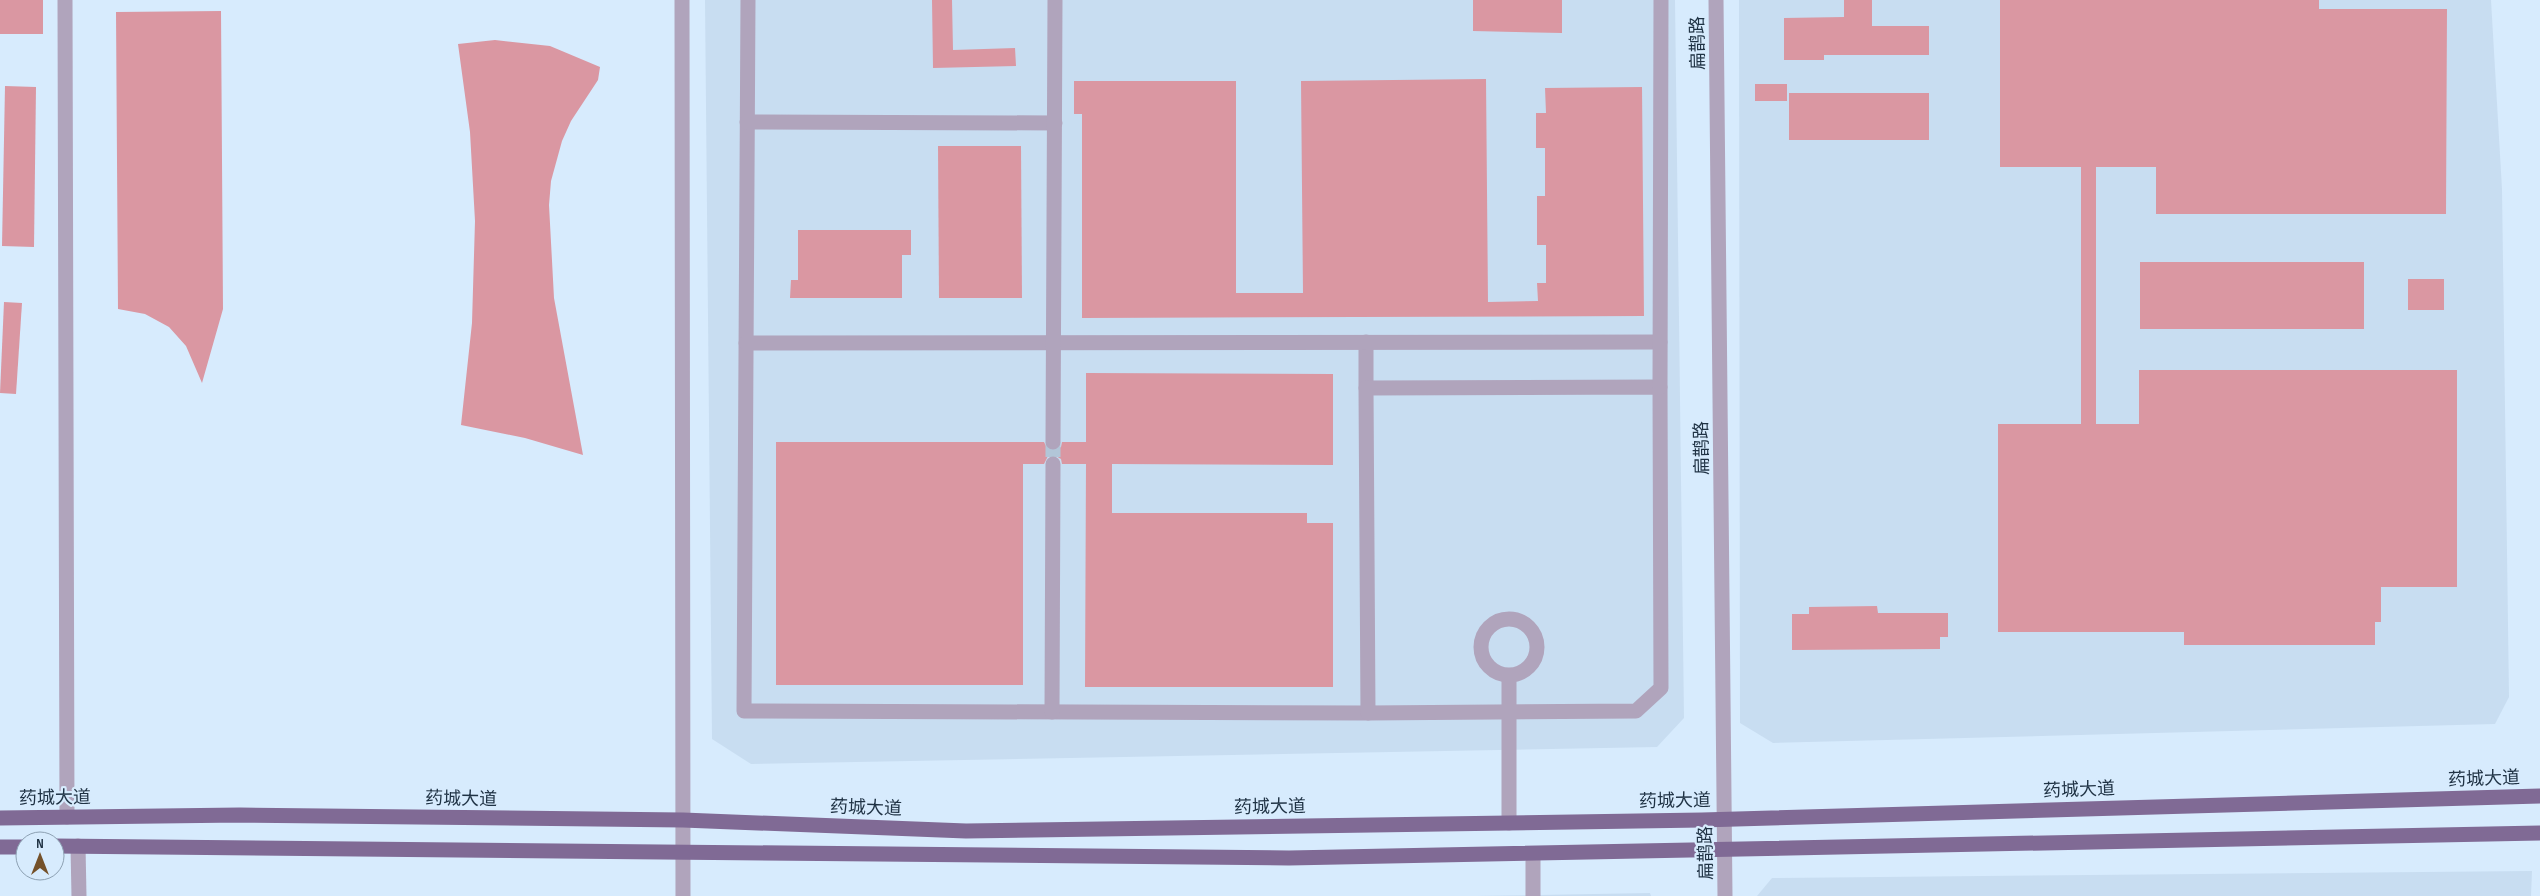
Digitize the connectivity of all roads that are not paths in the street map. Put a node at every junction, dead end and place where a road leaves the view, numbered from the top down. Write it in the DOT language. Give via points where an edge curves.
graph roads {
  1 [pos="65,0"];
  2 [pos="682,0"];
  3 [pos="748,0"];
  4 [pos="1055,0"];
  5 [pos="1662,0"];
  6 [pos="1716,0"];
  7 [pos="747,122"];
  8 [pos="1055,123"];
  9 [pos="1366,342"];
  10 [pos="1660,342"];
  11 [pos="746,343"];
  12 [pos="1054,343"];
  13 [pos="1660,387"];
  14 [pos="1366,388"];
  15 [pos="1053,442"];
  16 [pos="1053,464"];
  17 [pos="1509,676"];
  18 [pos="1509,710"];
  19 [pos="1052,712"];
  20 [pos="1368,713"];
  21 [pos="2540,796"];
  22 [pos="67,817"];
  23 [pos="0,818"];
  24 [pos="1724,819"];
  25 [pos="683,820"];
  26 [pos="1509,823"];
  27 [pos="2540,833"];
  28 [pos="65,846"];
  29 [pos="78,846"];
  30 [pos="0,847"];
  31 [pos="15,847"];
  32 [pos="1725,850"];
  33 [pos="683,851"];
  34 [pos="1533,854"];
  35 [pos="79,896"];
  36 [pos="683,896"];
  37 [pos="1533,896"];
  38 [pos="1725,896"];
  1 -- 22 [label="street"];
  2 -- 25 [label="street"];
  3 -- 7 [label="street"];
  4 -- 8 [label="street"];
  5 -- 10 [label="street"];
  6 -- 24 [label="street, 扁鹊路"];
  7 -- 8 [label="street"];
  7 -- 11 [label="street"];
  8 -- 12 [label="street"];
  9 -- 10 [label="street"];
  9 -- 12 [label="street"];
  9 -- 14 [label="street"];
  10 -- 13 [label="street"];
  11 -- 12 [label="street"];
  11 -- 19 [label="street" via="744,711"];
  12 -- 15 [label="street"];
  13 -- 14 [label="street"];
  13 -- 18 [label="street" via="1661,688 1636,711"];
  14 -- 20 [label="street"];
  16 -- 19 [label="street"];
  17 -- 18 [label="street"];
  18 -- 20 [label="street"];
  18 -- 26 [label="street"];
  19 -- 20 [label="street"];
  21 -- 24 [label="main road, 药城大道"];
  22 -- 23 [label="main road, 药城大道"];
  22 -- 25 [label="main road, 药城大道" via="240,815"];
  24 -- 26 [label="main road, 药城大道"];
  24 -- 32 [label="street, 扁鹊路"];
  25 -- 26 [label="main road, 药城大道" via="966,831"];
  25 -- 33 [label="street"];
  27 -- 32 [label="main road"];
  28 -- 29 [label="main road"];
  29 -- 33 [label="main road"];
  29 -- 35 [label="street"];
  30 -- 31 [label="main road"];
  32 -- 34 [label="main road"];
  32 -- 38 [label="street, 扁鹊路"];
  33 -- 34 [label="main road" via="1289,858"];
  33 -- 36 [label="street"];
  34 -- 37 [label="street"];
}
